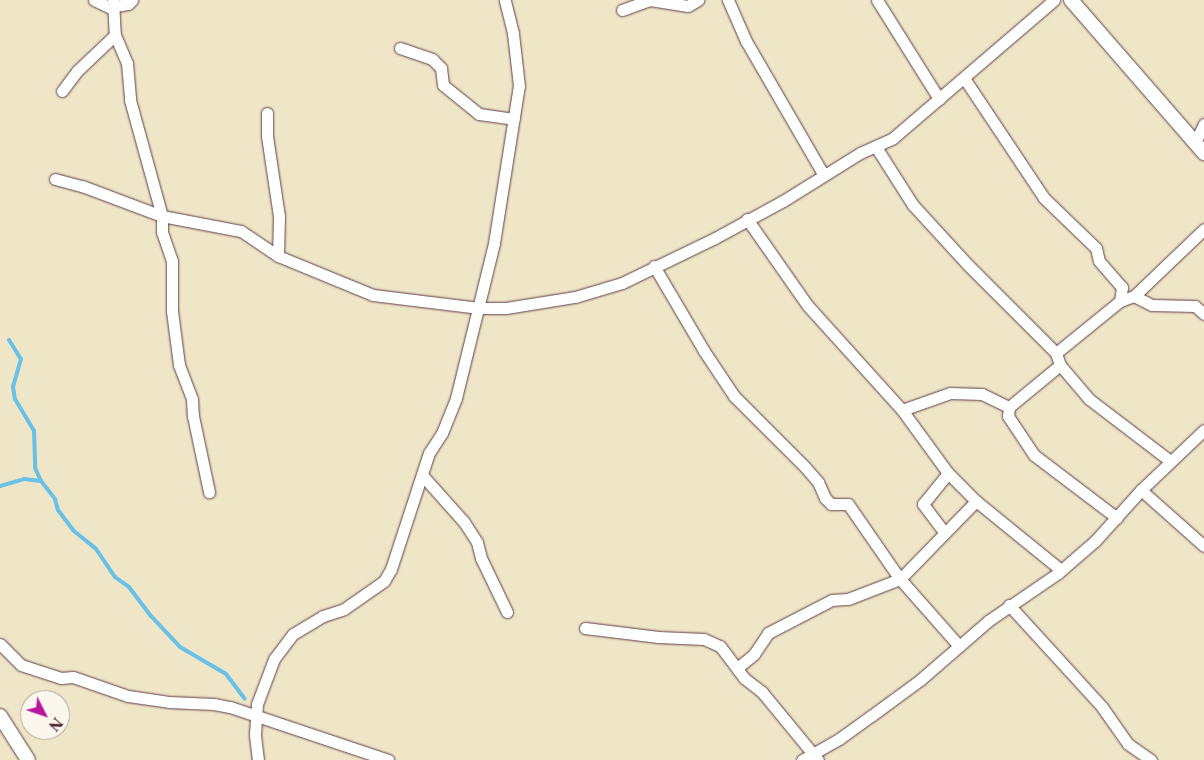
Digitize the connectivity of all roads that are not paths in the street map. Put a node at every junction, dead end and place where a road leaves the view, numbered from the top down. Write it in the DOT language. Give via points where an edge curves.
graph roads {
  1 [pos="94,0"];
  2 [pos="132,0"];
  3 [pos="505,0"];
  4 [pos="698,0"];
  5 [pos="728,0"];
  6 [pos="877,0"];
  7 [pos="1054,0"];
  8 [pos="1070,0"];
  9 [pos="114,4"];
  10 [pos="622,10"];
  11 [pos="115,35"];
  12 [pos="400,48"];
  13 [pos="964,78"];
  14 [pos="62,91"];
  15 [pos="939,99"];
  16 [pos="267,113"];
  17 [pos="514,119"];
  18 [pos="1204,124"];
  19 [pos="876,147"];
  20 [pos="1200,148"];
  21 [pos="823,174"];
  22 [pos="55,179"];
  23 [pos="162,216"];
  24 [pos="747,219"];
  25 [pos="1204,229"];
  26 [pos="278,256"];
  27 [pos="654,266"];
  28 [pos="1134,296"];
  29 [pos="1120,301"];
  30 [pos="479,308"];
  31 [pos="1204,314"];
  32 [pos="1056,353"];
  33 [pos="1060,364"];
  34 [pos="1009,407"];
  35 [pos="902,410"];
  36 [pos="1204,430"];
  37 [pos="1170,461"];
  38 [pos="948,473"];
  39 [pos="422,475"];
  40 [pos="1141,490"];
  41 [pos="209,492"];
  42 [pos="976,501"];
  43 [pos="1117,518"];
  44 [pos="944,532"];
  45 [pos="1204,546"];
  46 [pos="1061,570"];
  47 [pos="900,579"];
  48 [pos="1009,605"];
  49 [pos="507,612"];
  50 [pos="585,628"];
  51 [pos="0,644"];
  52 [pos="959,646"];
  53 [pos="737,668"];
  54 [pos="258,715"];
  55 [pos="0,716"];
  56 [pos="815,758"];
  57 [pos="28,760"];
  58 [pos="258,760"];
  59 [pos="388,760"];
  60 [pos="802,760"];
  61 [pos="1151,760"];
  1 -- 9 [label="street" via="109,7"];
  2 -- 9 [label="street"];
  3 -- 17 [label="street" via="513,33 519,86"];
  4 -- 10 [label="street" via="688,6 650,0"];
  5 -- 21 [label="street" via="746,41"];
  6 -- 15 [label="street"];
  7 -- 13 [label="street"];
  8 -- 20 [label="street"];
  9 -- 11 [label="street"];
  11 -- 14 [label="street" via="76,71"];
  11 -- 23 [label="street" via="126,63 130,100"];
  12 -- 17 [label="street" via="432,59 441,68 443,85 479,114"];
  13 -- 15 [label="street"];
  13 -- 29 [label="street" via="1044,198 1096,248 1099,261 1122,288"];
  15 -- 19 [label="street" via="893,138"];
  16 -- 26 [label="street" via="267,136 279,216"];
  17 -- 30 [label="street" via="494,243"];
  18 -- 20 [label="street"];
  19 -- 21 [label="street"];
  19 -- 32 [label="street" via="913,205"];
  21 -- 24 [label="street" via="783,201"];
  22 -- 23 [label="street"];
  23 -- 26 [label="street" via="241,232"];
  23 -- 41 [label="street" via="162,232 172,261 172,311 180,365 192,399"];
  24 -- 27 [label="street" via="715,238"];
  24 -- 35 [label="street" via="808,306"];
  25 -- 28 [label="street"];
  26 -- 30 [label="street" via="373,295"];
  27 -- 30 [label="street" via="622,283 575,297 506,308"];
  27 -- 47 [label="street" via="734,396 805,467 831,504 848,504"];
  28 -- 29 [label="street"];
  28 -- 31 [label="street" via="1152,305 1195,306"];
  29 -- 32 [label="street"];
  30 -- 39 [label="street" via="456,398"];
  32 -- 33 [label="street"];
  33 -- 34 [label="street"];
  33 -- 37 [label="street" via="1089,399"];
  34 -- 35 [label="street" via="982,394 950,393"];
  34 -- 43 [label="street" via="1008,416 1034,455"];
  35 -- 38 [label="street"];
  36 -- 37 [label="street"];
  37 -- 40 [label="street"];
  38 -- 42 [label="street"];
  38 -- 44 [label="street" via="923,504"];
  39 -- 49 [label="street" via="464,522 477,542 481,558"];
  39 -- 54 [label="street" via="392,569 384,581 344,609 322,616 292,634 274,659 257,704"];
  40 -- 43 [label="street"];
  40 -- 45 [label="street"];
  42 -- 44 [label="street"];
  42 -- 46 [label="street"];
  43 -- 46 [label="street"];
  44 -- 47 [label="street"];
  46 -- 48 [label="street"];
  47 -- 52 [label="street"];
  47 -- 53 [label="street" via="848,599 832,600 768,634 754,654"];
  48 -- 52 [label="street"];
  48 -- 61 [label="street" via="1102,707 1128,744"];
  50 -- 53 [label="street" via="704,640 720,646"];
  51 -- 54 [label="street" via="21,665 62,678 73,677 128,696 214,704"];
  52 -- 56 [label="street" via="913,686"];
  53 -- 56 [label="street" via="762,692"];
  54 -- 58 [label="street" via="254,734"];
  54 -- 59 [label="street"];
  55 -- 57 [label="street"];
  56 -- 60 [label="street"];
}
